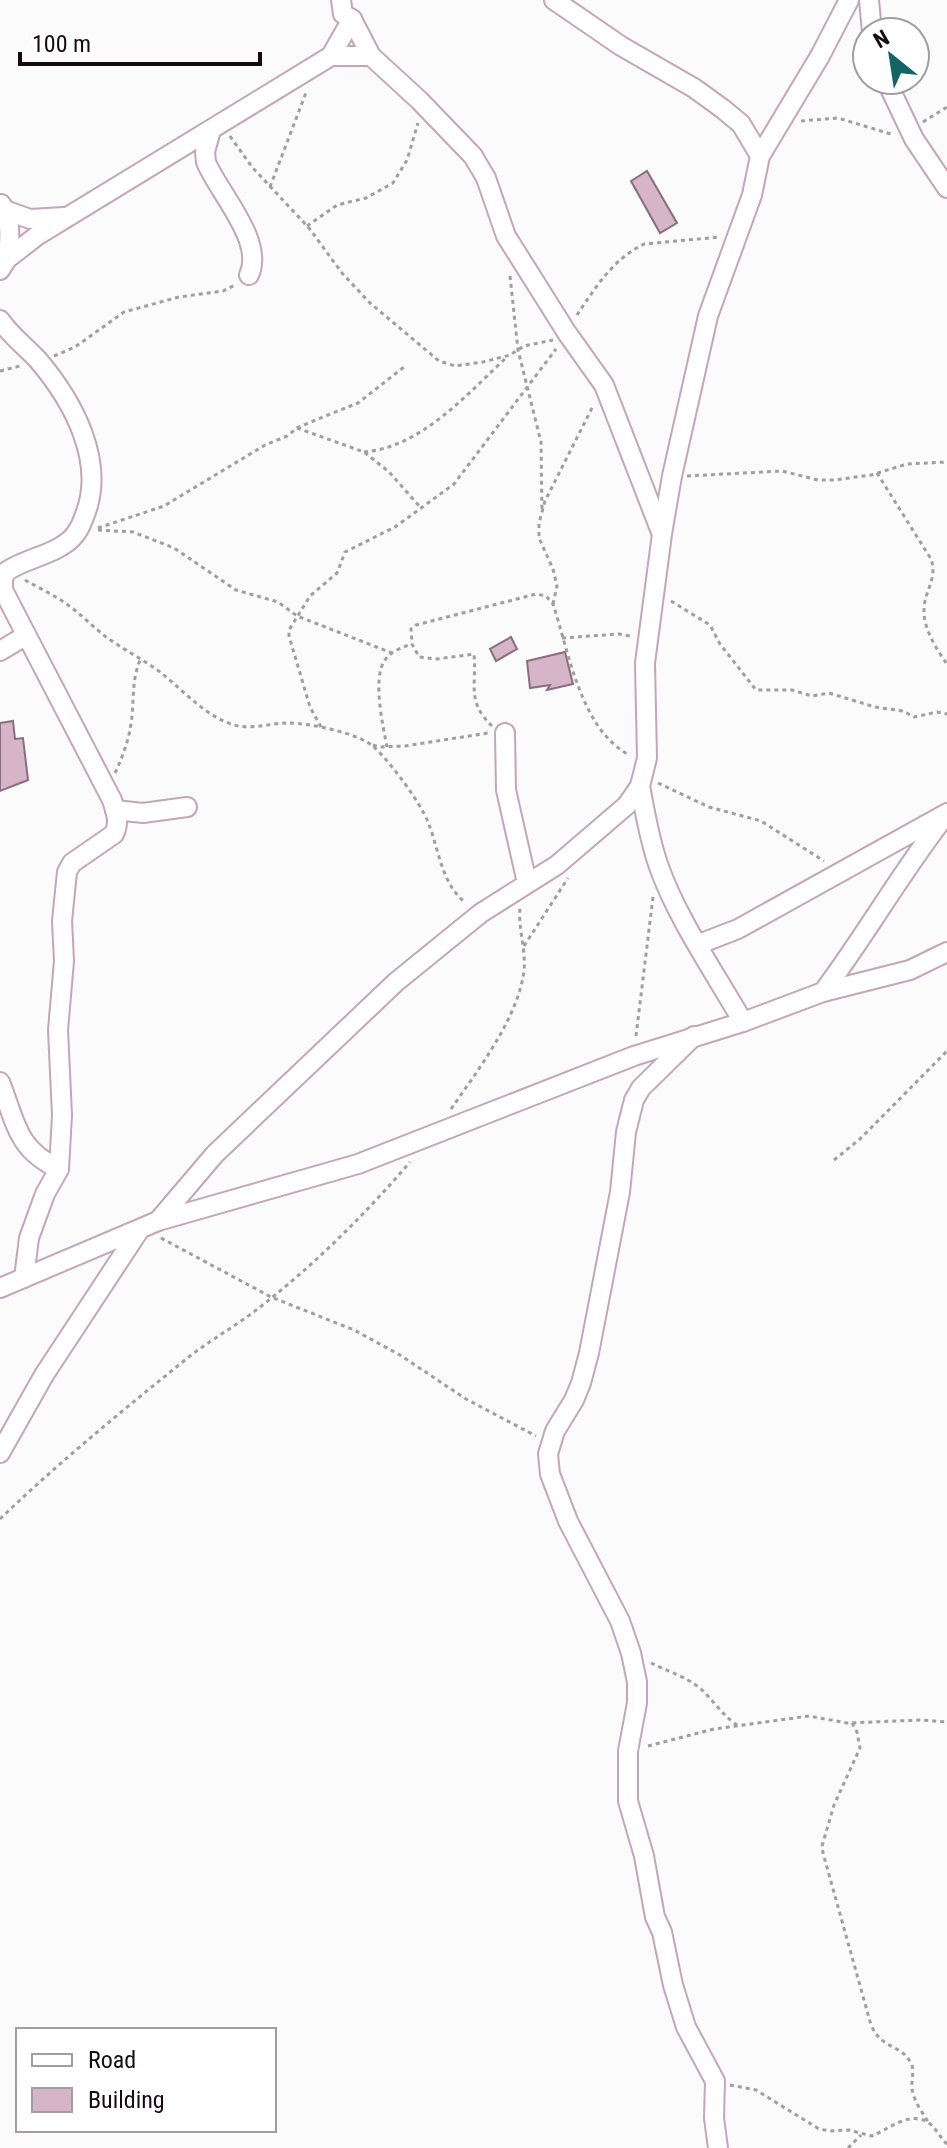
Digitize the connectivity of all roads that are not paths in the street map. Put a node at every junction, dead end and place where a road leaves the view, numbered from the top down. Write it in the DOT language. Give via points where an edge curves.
graph roads {
  1 [pos="341,0"];
  2 [pos="554,0"];
  3 [pos="849,0"];
  4 [pos="352,19"];
  5 [pos="331,56"];
  6 [pos="371,56"];
  7 [pos="894,96"];
  8 [pos="216,127"];
  9 [pos="760,156"];
  10 [pos="947,188"];
  11 [pos="3,206"];
  12 [pos="71,216"];
  13 [pos="4,265"];
  14 [pos="249,275"];
  15 [pos="0,320"];
  16 [pos="662,534"];
  17 [pos="25,636"];
  18 [pos="0,651"];
  19 [pos="505,733"];
  20 [pos="644,774"];
  21 [pos="114,805"];
  22 [pos="187,807"];
  23 [pos="947,813"];
  24 [pos="526,884"];
  25 [pos="699,944"];
  26 [pos="947,952"];
  27 [pos="823,992"];
  28 [pos="743,1022"];
  29 [pos="694,1036"];
  30 [pos="0,1082"];
  31 [pos="59,1169"];
  32 [pos="150,1224"];
  33 [pos="24,1278"];
  34 [pos="0,1288"];
  35 [pos="0,1453"];
  36 [pos="718,2148"];
  1 -- 4 [label="street" via="343,14"];
  2 -- 9 [label="street" via="723,109 741,124"];
  3 -- 9 [label="street"];
  4 -- 5 [label="street"];
  4 -- 6 [label="street"];
  5 -- 6 [label="street"];
  5 -- 8 [label="street"];
  6 -- 16 [label="street" via="473,156 506,236 565,334 604,385"];
  7 -- 10 [label="street"];
  8 -- 12 [label="street"];
  8 -- 14 [label="street" via="206,162 242,227 252,254"];
  9 -- 16 [label="street" via="752,195 708,316"];
  11 -- 12 [label="street" via="30,219"];
  11 -- 13 [label="street" via="9,244"];
  12 -- 13 [label="street" via="38,235"];
  15 -- 17 [label="street" via="64,394 89,454 92,491 72,538 7,571 3,578 4,594"];
  16 -- 20 [label="street" via="645,663"];
  17 -- 18 [label="street"];
  17 -- 21 [label="street"];
  19 -- 24 [label="street" via="506,790"];
  20 -- 24 [label="street" via="627,805 557,865"];
  20 -- 25 [label="street" via="648,830 658,866"];
  21 -- 22 [label="street" via="143,813"];
  21 -- 31 [label="street" via="114,834 67,872 58,1030"];
  23 -- 25 [label="street" via="738,929"];
  23 -- 27 [label="street"];
  24 -- 32 [label="street" via="396,982 257,1111"];
  25 -- 28 [label="street"];
  26 -- 27 [label="street" via="910,970"];
  27 -- 28 [label="street"];
  28 -- 29 [label="street"];
  29 -- 32 [label="street" via="358,1164"];
  29 -- 36 [label="street" via="634,1100 589,1353 574,1400 550,1444 549,1465 580,1546 620,1621 637,1682 628,1801 686,2027 715,2081"];
  30 -- 31 [label="street" via="21,1138 39,1160"];
  31 -- 33 [label="street" via="29,1238"];
  32 -- 33 [label="street"];
  32 -- 35 [label="street" via="44,1375"];
  33 -- 34 [label="street"];
}
